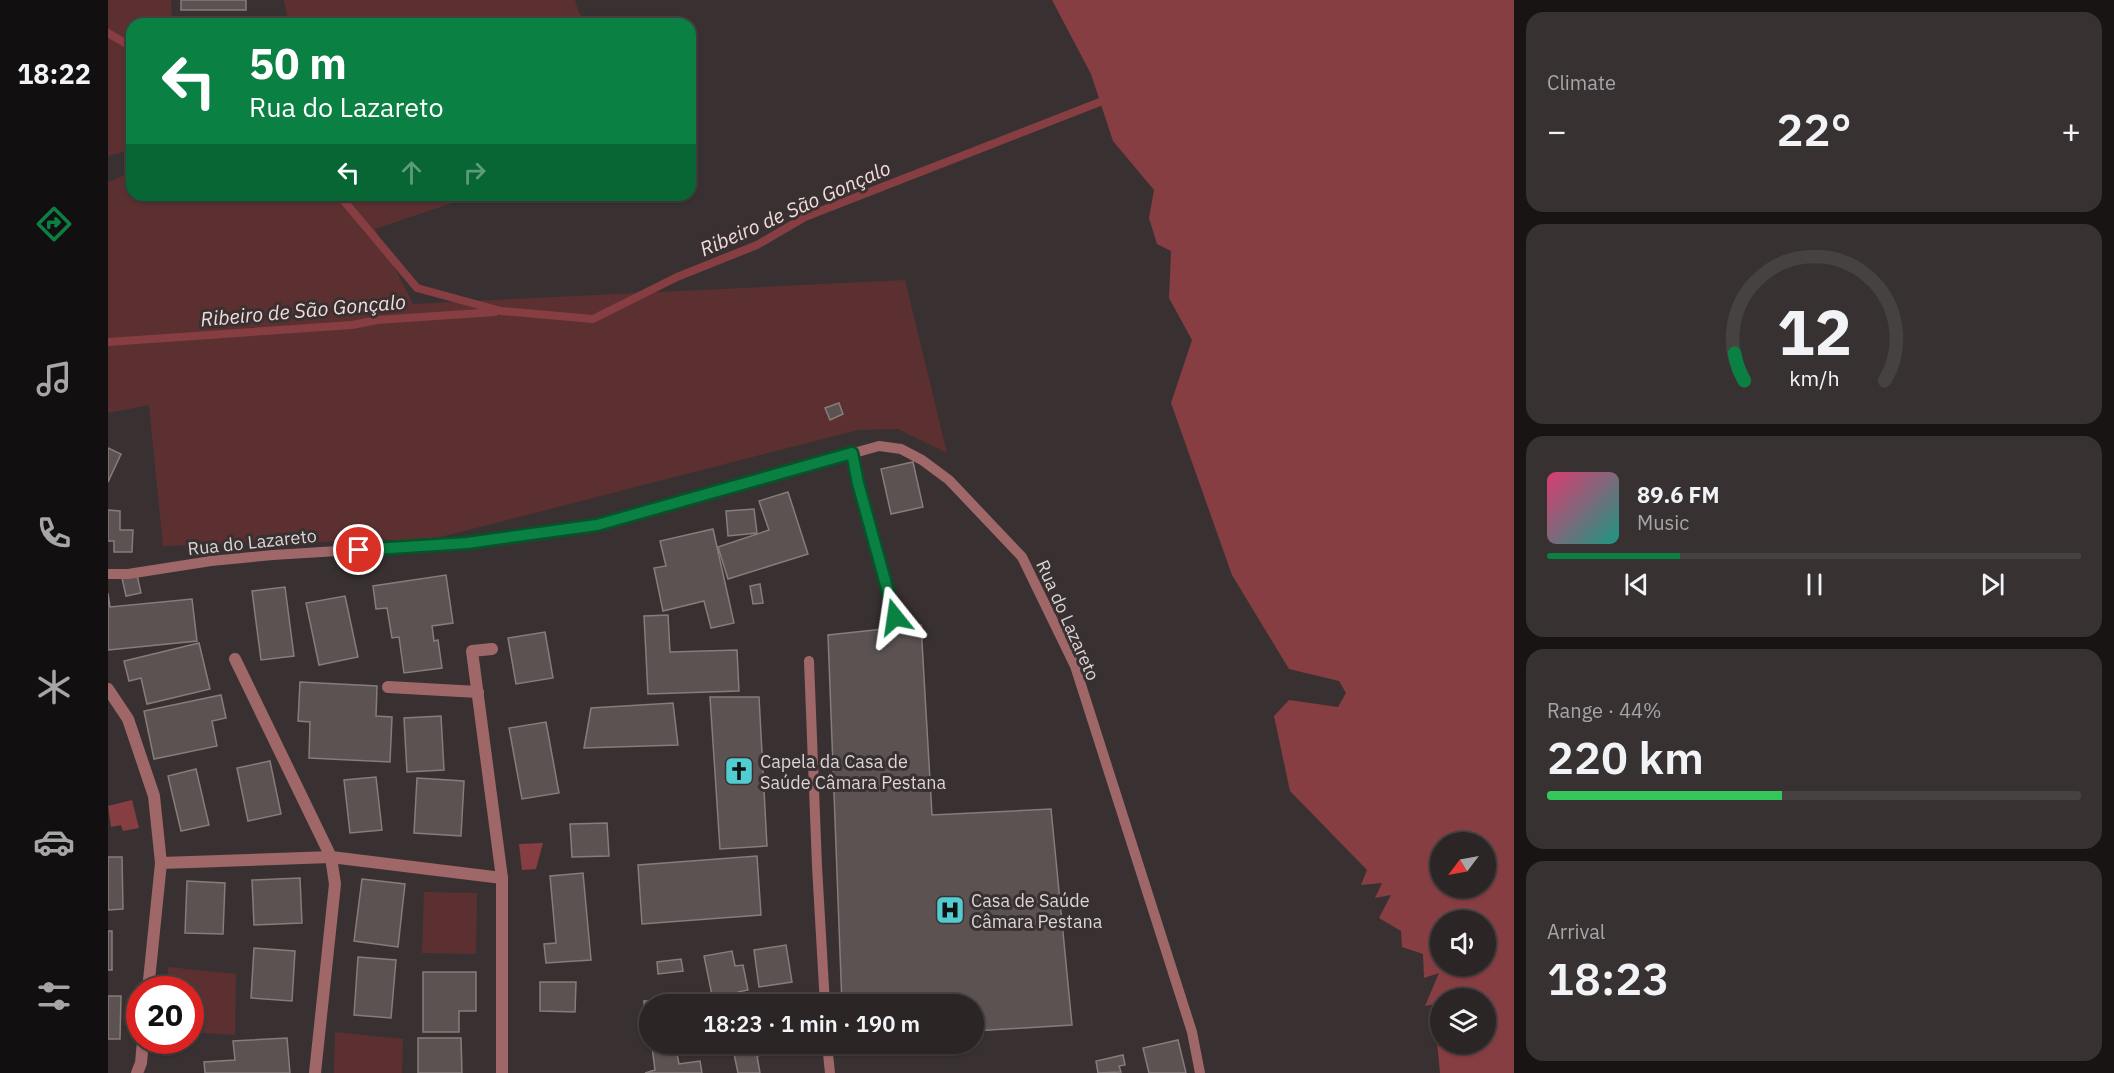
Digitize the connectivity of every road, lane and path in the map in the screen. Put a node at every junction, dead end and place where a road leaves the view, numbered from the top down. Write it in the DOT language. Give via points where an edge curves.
graph roads {
  1 [pos="852,453"];
  2 [pos="108,574"];
  3 [pos="895,617"];
  4 [pos="492,649"];
  5 [pos="234,658"];
  6 [pos="809,661"];
  7 [pos="388,687"];
  8 [pos="108,689"];
  9 [pos="478,692"];
  10 [pos="332,857"];
  11 [pos="161,863"];
  12 [pos="502,878"];
  13 [pos="149,976"];
  14 [pos="824,994"];
  15 [pos="142,1054"];
  16 [pos="829,1054"];
  17 [pos="137,1073"];
  18 [pos="315,1073"];
  19 [pos="502,1073"];
  20 [pos="830,1073"];
  21 [pos="1200,1073"];
  1 -- 2 [label="lane, Rua do Lazareto" via="597,525 467,543 273,555"];
  1 -- 3 [label="lane"];
  1 -- 21 [label="lane, Rua do Lazareto" via="879,446 901,449 922,460 949,480 1022,557 1075,666 1192,1032"];
  4 -- 9 [label="street" via="472,651"];
  5 -- 10 [label="street"];
  6 -- 14 [label="lane"];
  7 -- 9 [label="street"];
  8 -- 11 [label="street" via="128,719 154,796"];
  9 -- 12 [label="street"];
  10 -- 11 [label="street"];
  10 -- 12 [label="street"];
  10 -- 18 [label="street" via="335,884"];
  11 -- 13 [label="street"];
  12 -- 19 [label="street"];
  15 -- 17 [label="street"];
  16 -- 20 [label="lane"];
}
